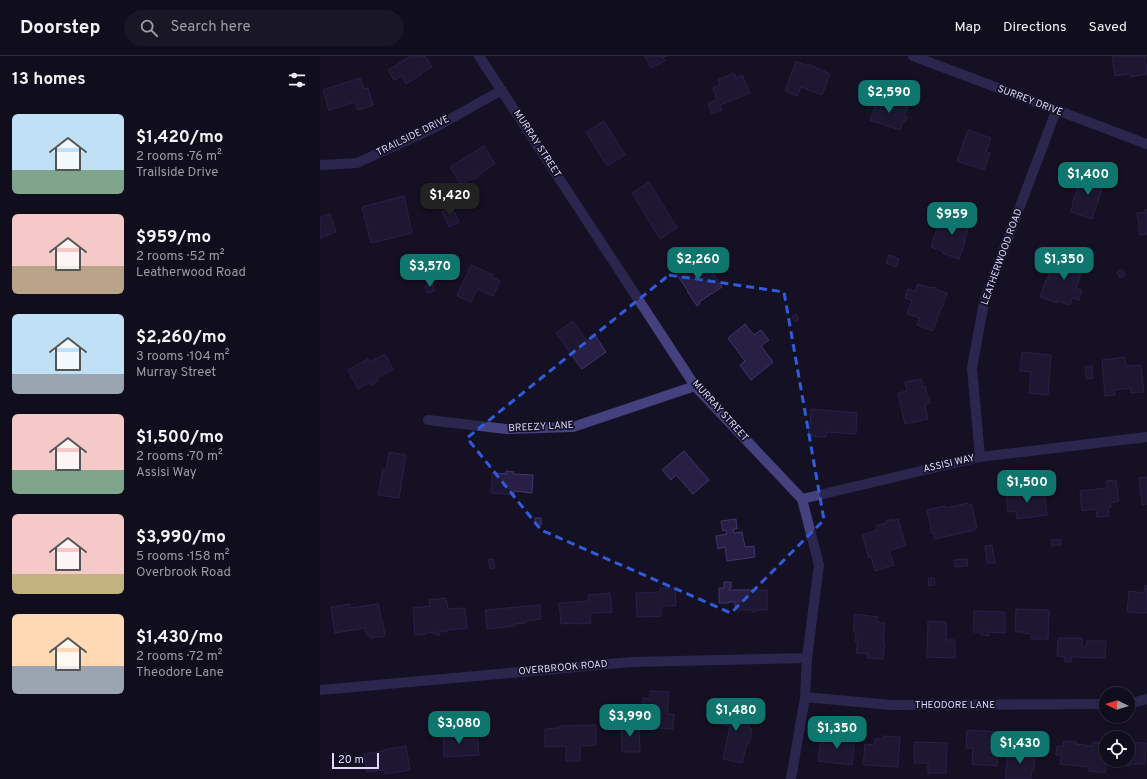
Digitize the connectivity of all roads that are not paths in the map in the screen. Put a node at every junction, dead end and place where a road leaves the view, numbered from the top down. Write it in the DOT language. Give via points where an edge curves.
graph roads {
  1 [pos="479,56"];
  2 [pos="913,56"];
  3 [pos="502,90"];
  4 [pos="1056,110"];
  5 [pos="1147,144"];
  6 [pos="320,165"];
  7 [pos="695,386"];
  8 [pos="428,420"];
  9 [pos="1147,437"];
  10 [pos="980,457"];
  11 [pos="802,499"];
  12 [pos="807,658"];
  13 [pos="320,690"];
  14 [pos="805,696"];
  15 [pos="1147,699"];
  16 [pos="1135,702"];
  17 [pos="1099,704"];
  18 [pos="791,779"];
  1 -- 3 [label="street, MURRAY STREET"];
  2 -- 4 [label="street, SURREY DRIVE"];
  3 -- 6 [label="street, TRAILSIDE DRIVE" via="436,127 357,163"];
  3 -- 7 [label="street, MURRAY STREET"];
  4 -- 5 [label="street, SURREY DRIVE"];
  4 -- 10 [label="street, LEATHERWOOD ROAD" via="984,302 972,368"];
  7 -- 8 [label="street, BREEZY LANE" via="573,427 506,429"];
  7 -- 11 [label="street, MURRAY STREET"];
  9 -- 10 [label="street, ASSISI WAY"];
  10 -- 11 [label="street, ASSISI WAY"];
  11 -- 12 [label="street, MURRAY STREET" via="819,565"];
  12 -- 13 [label="street, OVERBROOK ROAD" via="632,662"];
  12 -- 14 [label="street, MURRAY STREET"];
  14 -- 17 [label="street, THEODORE LANE" via="892,705"];
  14 -- 18 [label="street, MURRAY STREET"];
  15 -- 16 [label="street"];
}
